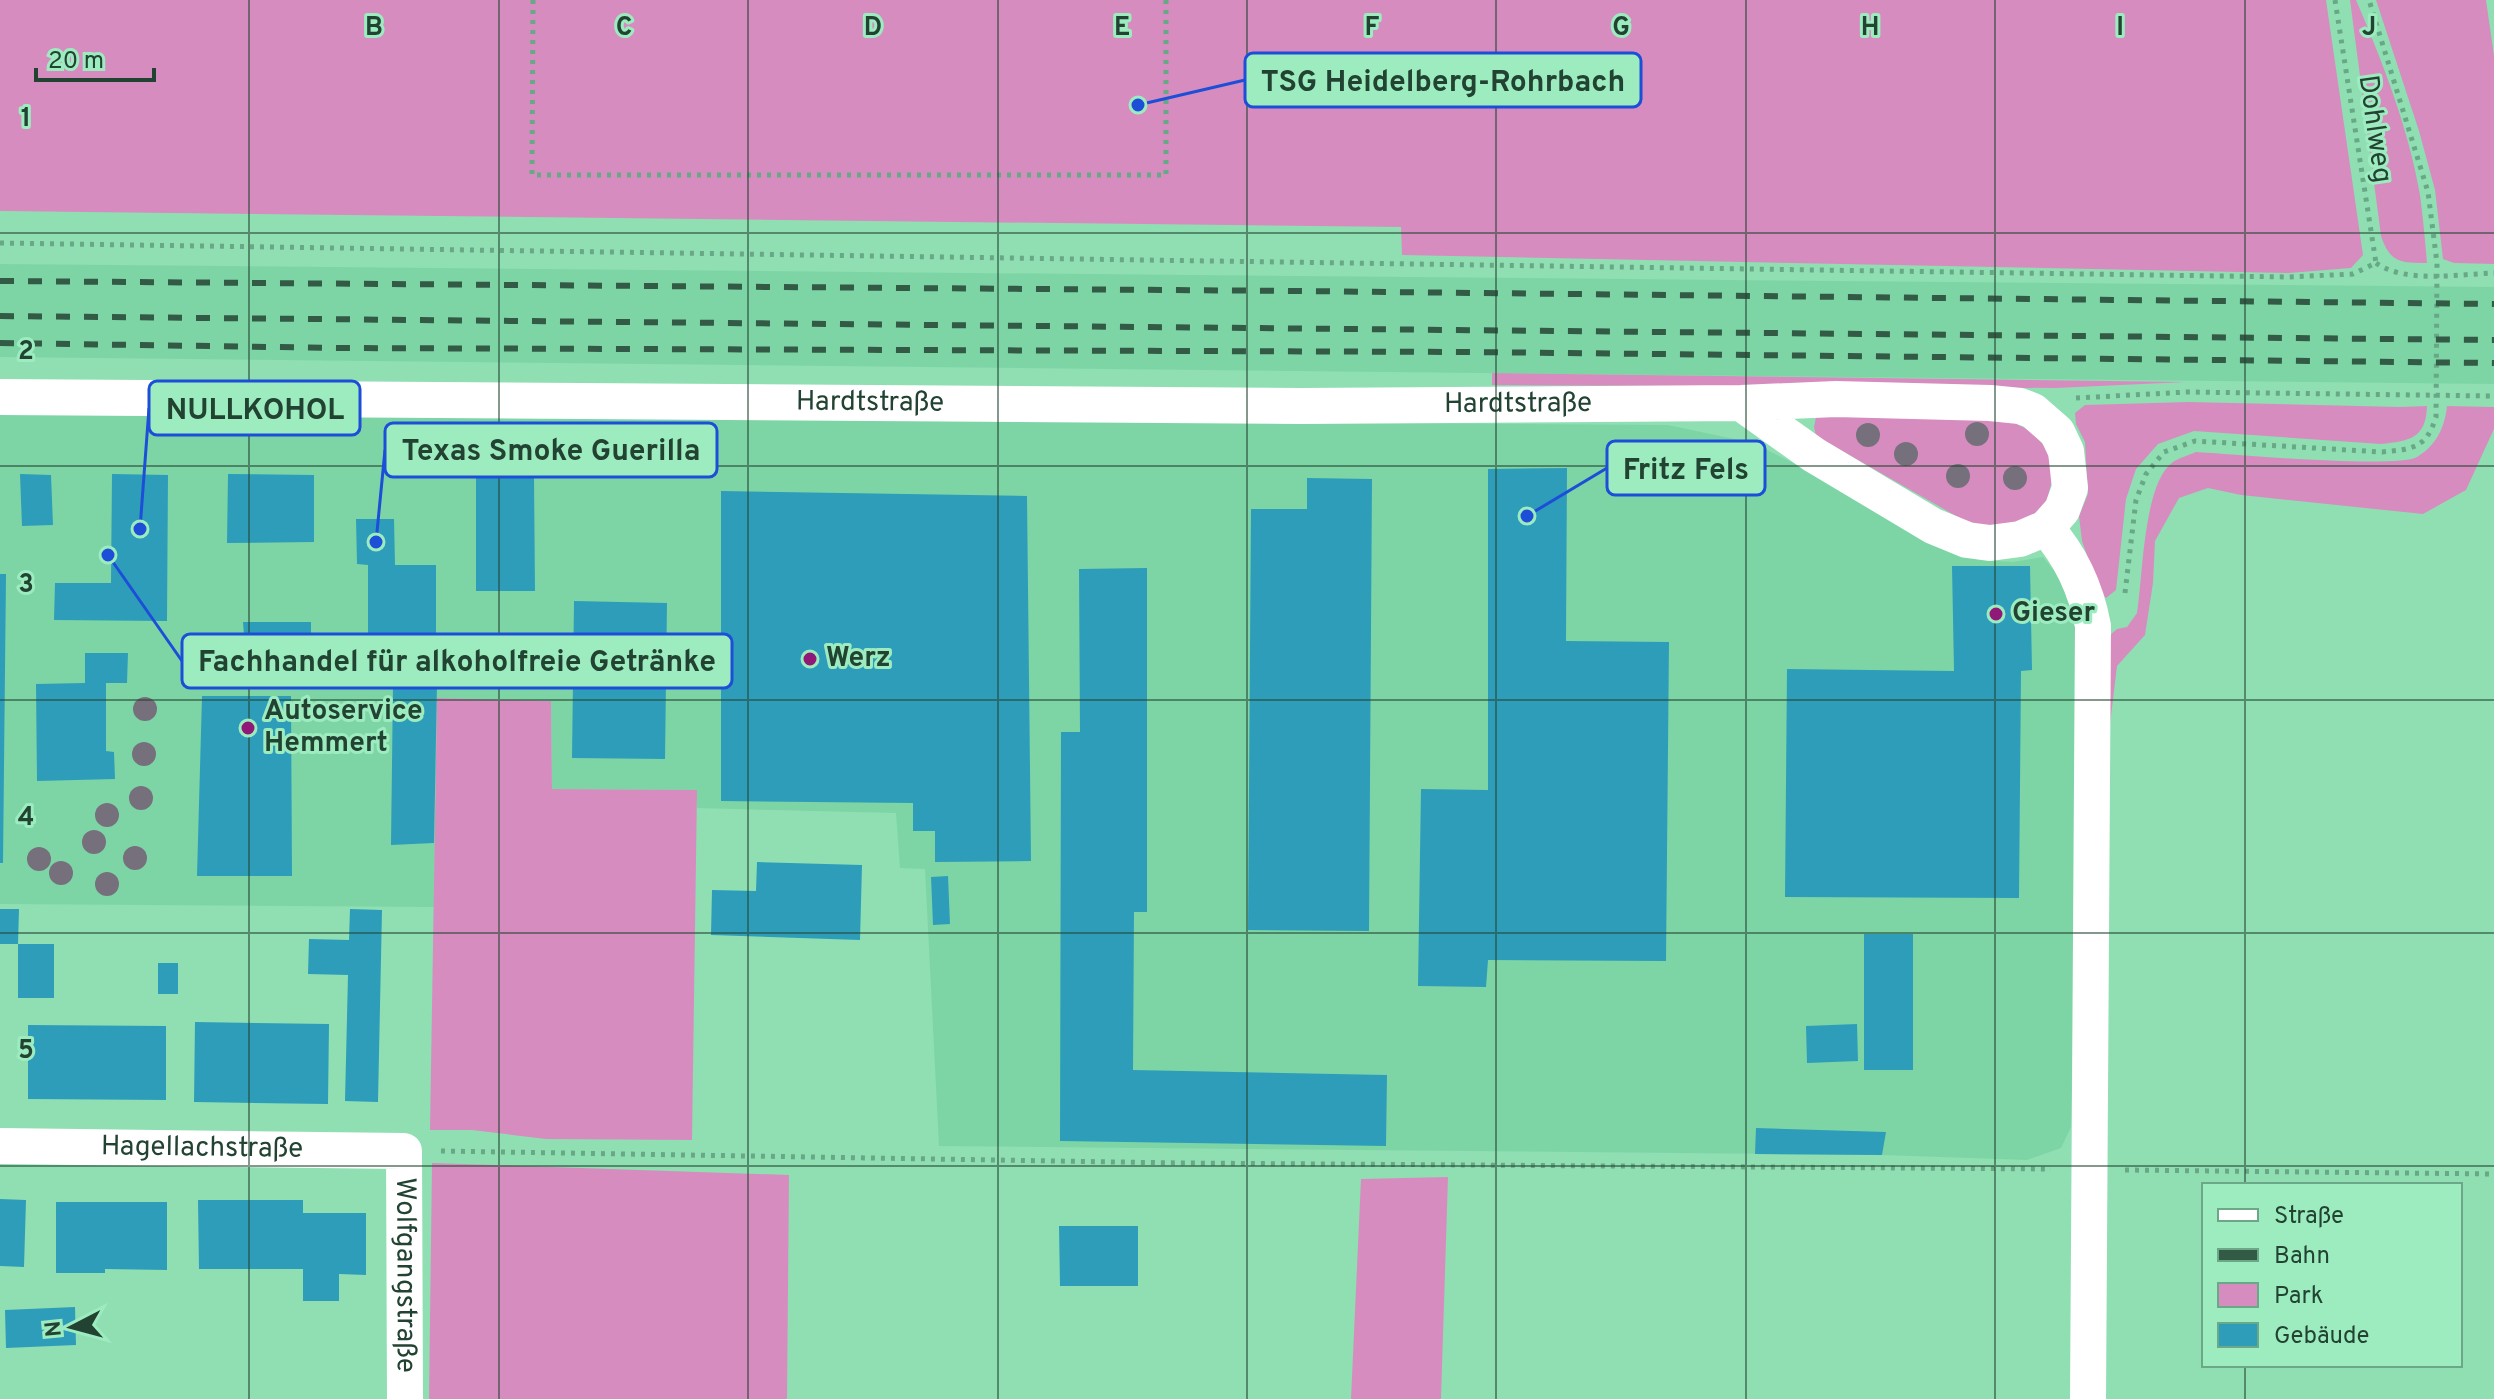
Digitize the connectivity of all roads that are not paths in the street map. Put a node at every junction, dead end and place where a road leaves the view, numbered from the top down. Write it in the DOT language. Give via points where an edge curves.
graph roads {
  1 [pos="0,397"];
  2 [pos="1741,403"];
  3 [pos="2046,528"];
  4 [pos="0,1146"];
  5 [pos="404,1151"];
  6 [pos="405,1399"];
  7 [pos="2088,1399"];
  1 -- 2 [label="street, Hardtstraße" via="1300,406"];
  2 -- 3 [label="street" via="1814,455 1933,526 1967,540 2020,539"];
  2 -- 3 [label="street, Hardtstraße" via="1990,403 2033,411 2057,432 2066,451 2070,488 2062,510"];
  3 -- 7 [label="street" via="2065,549 2093,626"];
  4 -- 5 [label="street, Hagellachstraße"];
  5 -- 6 [label="street, Wolfgangstraße"];
}
